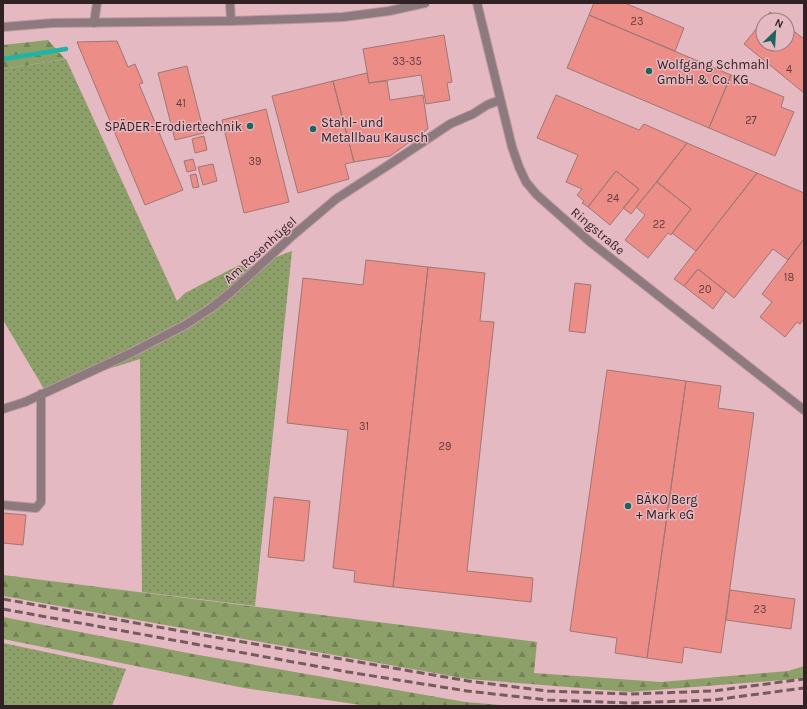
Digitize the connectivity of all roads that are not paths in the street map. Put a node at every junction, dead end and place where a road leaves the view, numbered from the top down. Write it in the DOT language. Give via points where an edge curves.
graph roads {
  1 [pos="97,3"];
  2 [pos="230,3"];
  3 [pos="425,3"];
  4 [pos="477,3"];
  5 [pos="231,21"];
  6 [pos="94,23"];
  7 [pos="3,27"];
  8 [pos="500,100"];
  9 [pos="41,394"];
  10 [pos="3,409"];
  11 [pos="804,410"];
  12 [pos="3,505"];
  1 -- 6 [label="street"];
  2 -- 5 [label="street"];
  3 -- 5 [label="street" via="342,17"];
  4 -- 8 [label="street, Ringstraße"];
  5 -- 6 [label="street"];
  6 -- 7 [label="street"];
  8 -- 9 [label="street, Am Rosenhügel" via="450,124 336,199 230,293 186,325"];
  8 -- 11 [label="street, Ringstraße" via="519,167 526,182 537,195 595,246"];
  9 -- 10 [label="street, Am Rosenhügel"];
  9 -- 12 [label="street" via="41,502 36,508"];
}
